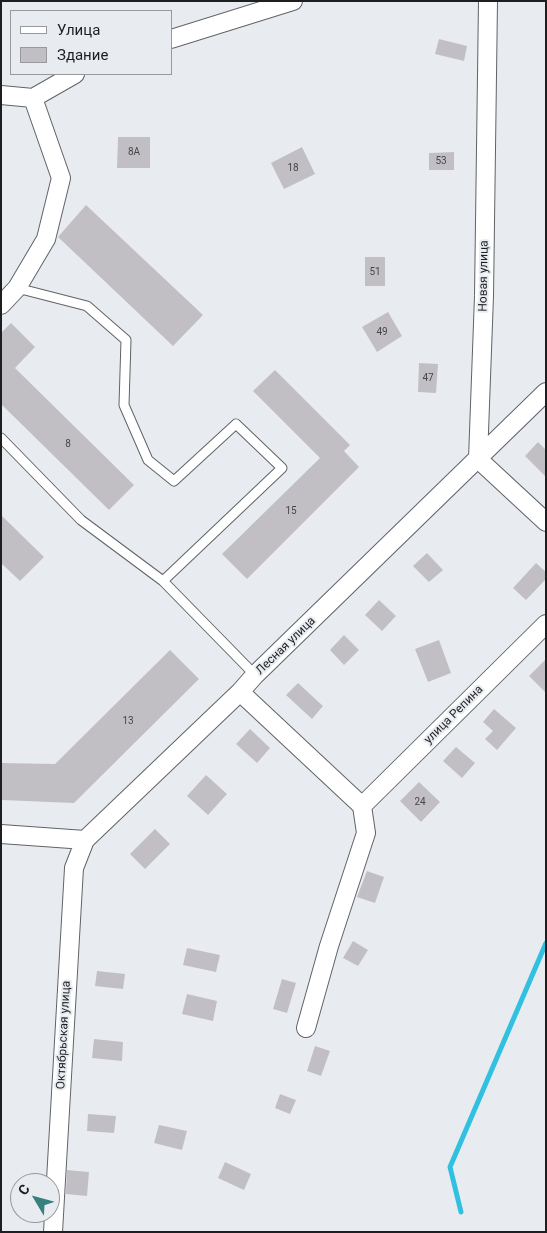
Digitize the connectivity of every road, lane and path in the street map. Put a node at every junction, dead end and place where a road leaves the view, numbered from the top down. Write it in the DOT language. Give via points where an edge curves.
graph roads {
  1 [pos="292,1"];
  2 [pos="488,1"];
  3 [pos="172,39"];
  4 [pos="74,75"];
  5 [pos="1,95"];
  6 [pos="33,98"];
  7 [pos="17,288"];
  8 [pos="1,305"];
  9 [pos="546,392"];
  10 [pos="1,438"];
  11 [pos="478,459"];
  12 [pos="546,522"];
  13 [pos="163,581"];
  14 [pos="546,624"];
  15 [pos="255,675"];
  16 [pos="240,692"];
  17 [pos="362,806"];
  18 [pos="1,834"];
  19 [pos="85,840"];
  20 [pos="306,1028"];
  21 [pos="53,1232"];
  1 -- 3 [label="street"];
  2 -- 11 [label="street, Новая улица"];
  4 -- 6 [label="street"];
  5 -- 6 [label="street"];
  6 -- 7 [label="street" via="60,178 46,239"];
  7 -- 8 [label="street"];
  7 -- 13 [label="lane" via="86,306 126,340 124,405 148,460 174,481 236,424 282,468"];
  9 -- 11 [label="street, Лесная улица"];
  10 -- 13 [label="lane" via="82,520"];
  11 -- 12 [label="street"];
  11 -- 15 [label="street, Лесная улица"];
  13 -- 15 [label="lane"];
  14 -- 17 [label="street, улица Репина"];
  15 -- 16 [label="street, Лесная улица"];
  16 -- 17 [label="street"];
  16 -- 19 [label="street, Лесная улица"];
  17 -- 20 [label="street" via="366,833"];
  18 -- 19 [label="street"];
  19 -- 21 [label="street, Октябрьская улица" via="74,868"];
}
